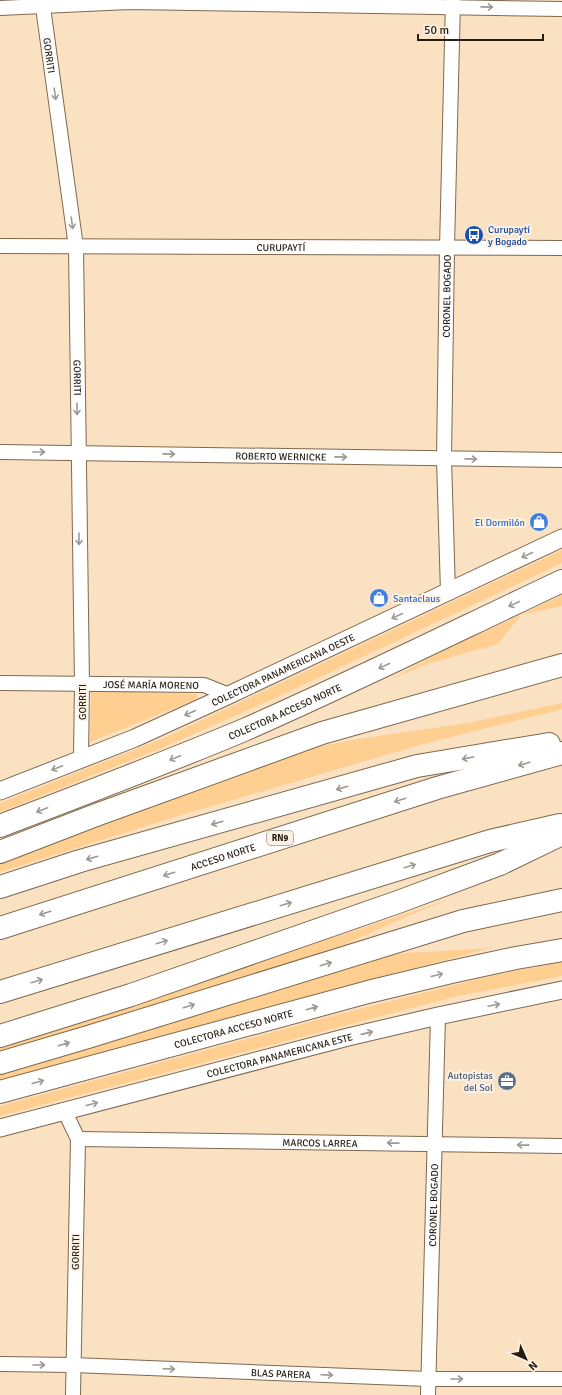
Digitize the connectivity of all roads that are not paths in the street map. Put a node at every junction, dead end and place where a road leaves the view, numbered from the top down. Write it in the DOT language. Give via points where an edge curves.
graph roads {
  1 [pos="129,1"];
  2 [pos="42,3"];
  3 [pos="453,3"];
  4 [pos="0,8"];
  5 [pos="562,9"];
  6 [pos="0,246"];
  7 [pos="76,247"];
  8 [pos="446,248"];
  9 [pos="562,248"];
  10 [pos="0,452"];
  11 [pos="78,452"];
  12 [pos="444,459"];
  13 [pos="562,460"];
  14 [pos="562,538"];
  15 [pos="562,581"];
  16 [pos="448,592"];
  17 [pos="562,665"];
  18 [pos="0,683"];
  19 [pos="82,684"];
  20 [pos="229,695"];
  21 [pos="562,742"];
  22 [pos="562,753"];
  23 [pos="81,758"];
  24 [pos="0,791"];
  25 [pos="562,825"];
  26 [pos="0,826"];
  27 [pos="562,834"];
  28 [pos="0,852"];
  29 [pos="0,886"];
  30 [pos="562,900"];
  31 [pos="0,928"];
  32 [pos="562,950"];
  33 [pos="562,990"];
  34 [pos="0,992"];
  35 [pos="438,1016"];
  36 [pos="0,1036"];
  37 [pos="0,1063"];
  38 [pos="0,1092"];
  39 [pos="65,1112"];
  40 [pos="0,1128"];
  41 [pos="78,1139"];
  42 [pos="436,1143"];
  43 [pos="562,1146"];
  44 [pos="0,1364"];
  45 [pos="73,1365"];
  46 [pos="428,1379"];
  47 [pos="562,1379"];
  48 [pos="73,1395"];
  49 [pos="428,1395"];
  1 -- 2 [label="street"];
  1 -- 3 [label="street"];
  2 -- 4 [label="street"];
  2 -- 7 [label="street, GORRITI, one-way"];
  3 -- 5 [label="street, one-way"];
  3 -- 8 [label="street, CORONEL BOGADO"];
  6 -- 7 [label="street, CURUPAYTÍ"];
  7 -- 8 [label="street, CURUPAYTÍ"];
  7 -- 11 [label="street, GORRITI, one-way"];
  8 -- 9 [label="street, CURUPAYTÍ"];
  8 -- 12 [label="street, CORONEL BOGADO"];
  10 -- 11 [label="street, ROBERTO WERNICKE, one-way"];
  11 -- 12 [label="street, ROBERTO WERNICKE, one-way"];
  11 -- 19 [label="street, GORRITI, one-way"];
  12 -- 13 [label="street, ROBERTO WERNICKE, one-way"];
  12 -- 16 [label="street, CORONEL BOGADO"];
  14 -- 16 [label="street, COLECTORA PANAMERICANA OESTE, one-way"];
  15 -- 26 [label="highway, COLECTORA ACCESO NORTE, one-way" via="338,688 243,730"];
  16 -- 20 [label="street, COLECTORA PANAMERICANA OESTE, one-way"];
  17 -- 28 [label="highway" via="322,733"];
  18 -- 19 [label="street, JOSÉ MARÍA MORENO"];
  19 -- 20 [label="street, JOSÉ MARÍA MORENO" via="204,685"];
  19 -- 23 [label="street, GORRITI"];
  20 -- 23 [label="street, COLECTORA PANAMERICANA OESTE, one-way" via="135,738"];
  21 -- 29 [label="highway, one-way" via="417,766"];
  22 -- 31 [label="highway, ACCESO NORTE / RN9, one-way" via="437,788"];
  23 -- 24 [label="street, COLECTORA PANAMERICANA OESTE, one-way"];
  34 -- 25 [label="highway, one-way" via="490,841"];
  27 -- 36 [label="highway" via="500,864 398,902 131,995"];
  37 -- 30 [label="highway, one-way" via="463,921"];
  38 -- 32 [label="highway, COLECTORA ACCESO NORTE, one-way" via="368,992"];
  35 -- 33 [label="street, COLECTORA PANAMERICANA ESTE, one-way"];
  39 -- 35 [label="street, COLECTORA PANAMERICANA ESTE, one-way" via="348,1037"];
  35 -- 42 [label="street, CORONEL BOGADO"];
  39 -- 40 [label="street, COLECTORA PANAMERICANA ESTE"];
  39 -- 41 [label="street, GORRITI"];
  42 -- 41 [label="street, MARCOS LARREA, one-way"];
  41 -- 45 [label="street, GORRITI"];
  43 -- 42 [label="street, MARCOS LARREA, one-way"];
  42 -- 46 [label="street, CORONEL BOGADO"];
  44 -- 45 [label="street, BLAS PARERA, one-way"];
  45 -- 46 [label="street, BLAS PARERA, one-way"];
  45 -- 48 [label="street, GORRITI"];
  46 -- 47 [label="street, BLAS PARERA, one-way"];
  46 -- 49 [label="street, CORONEL BOGADO"];
}
